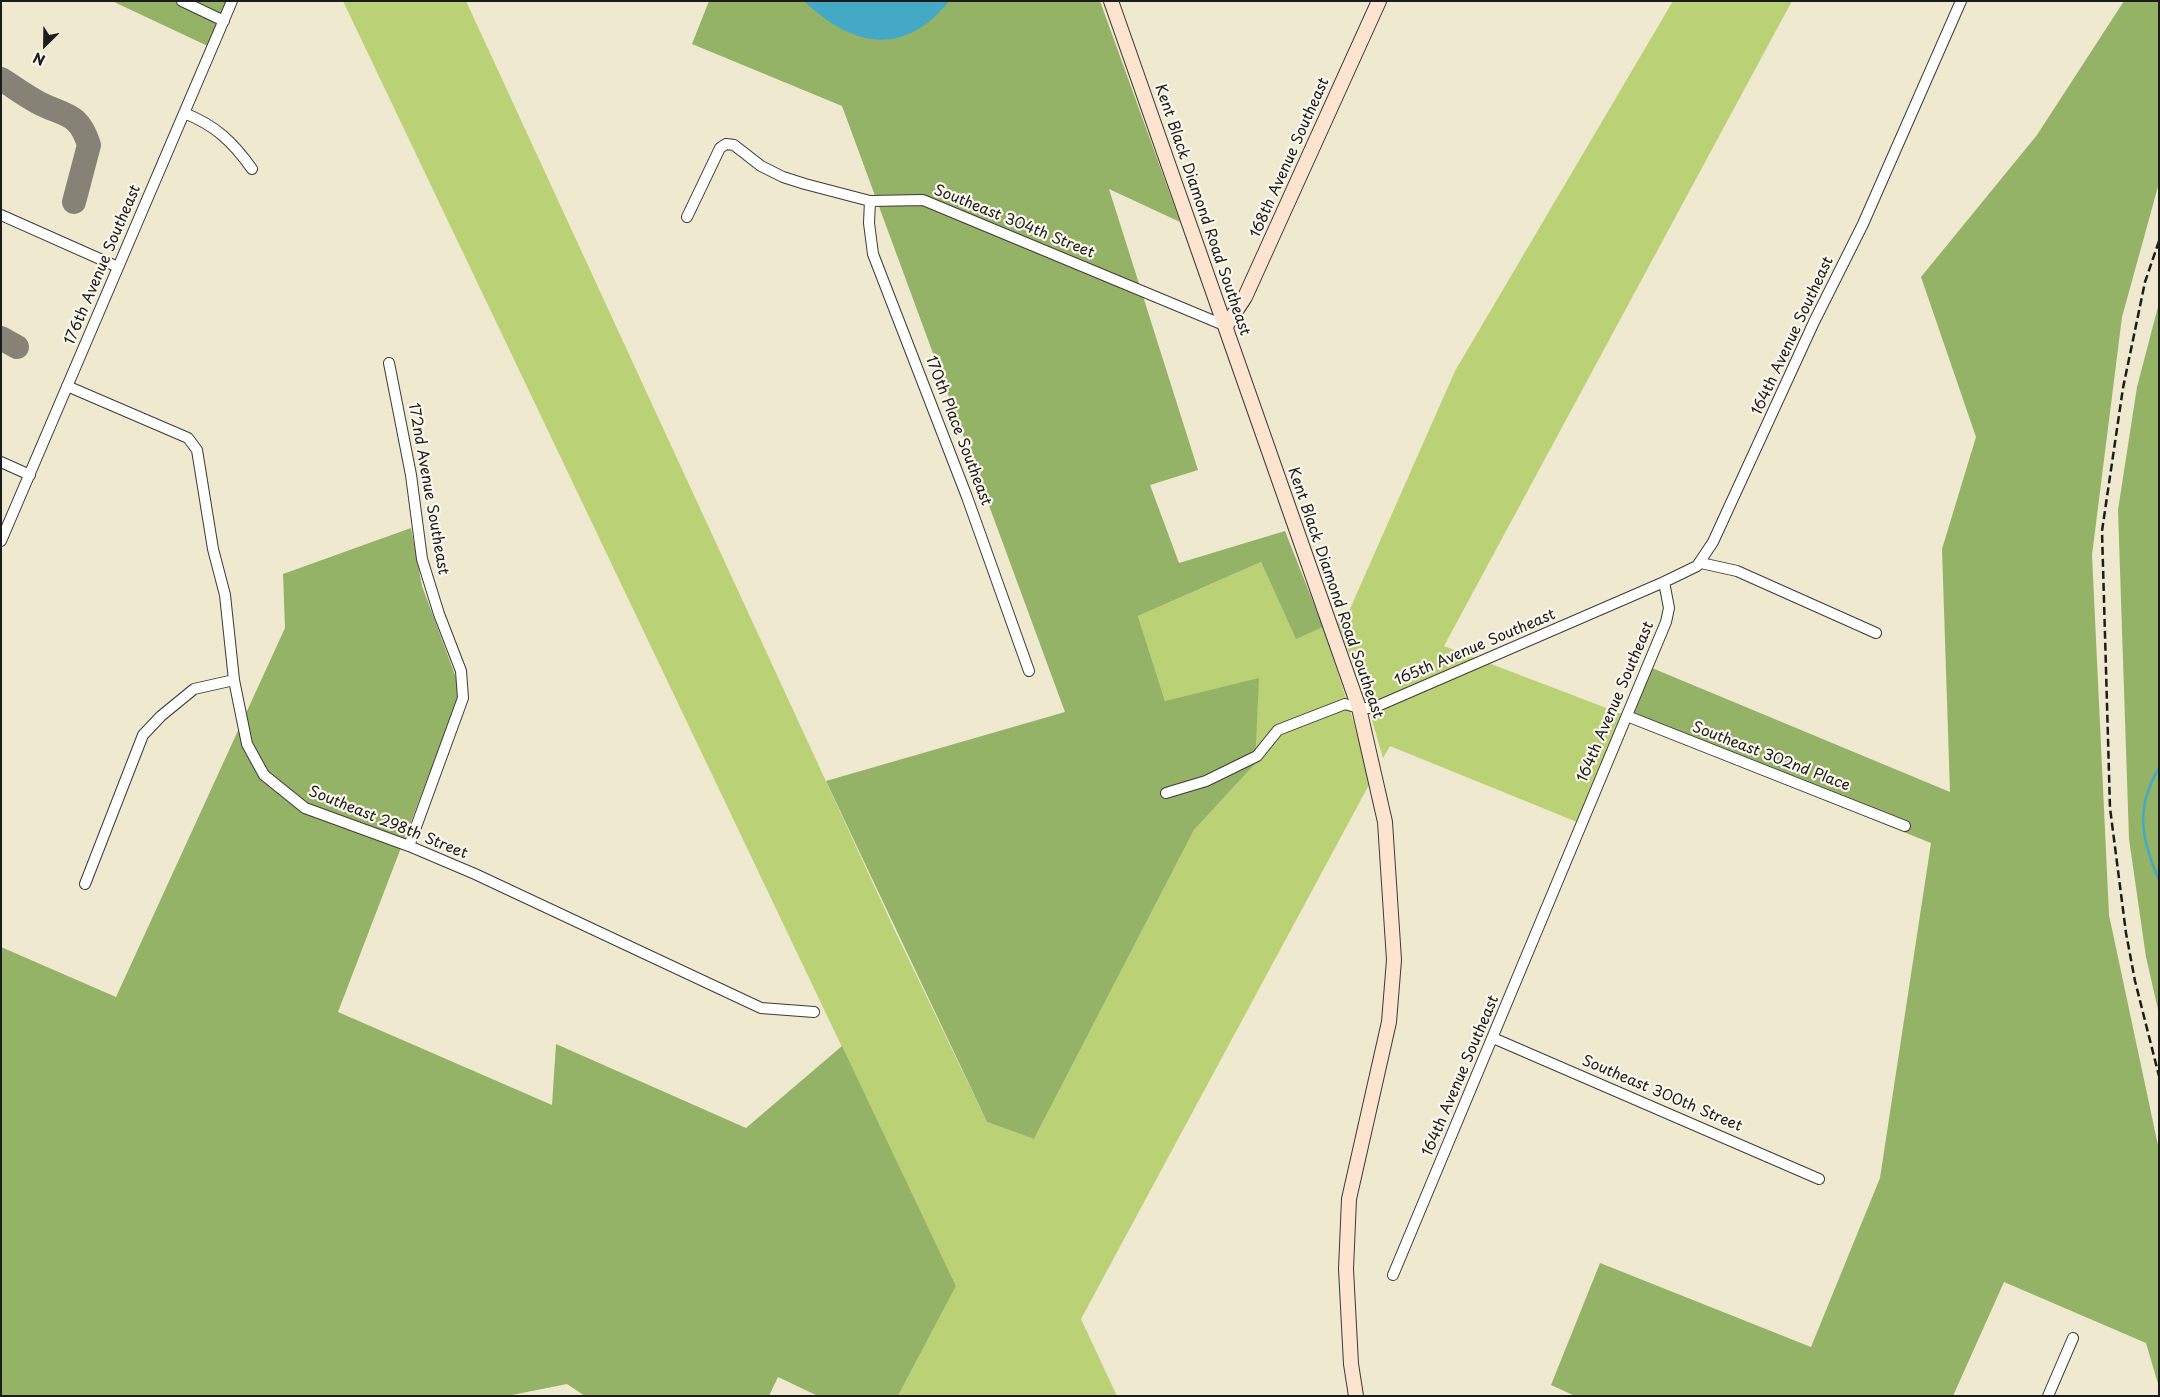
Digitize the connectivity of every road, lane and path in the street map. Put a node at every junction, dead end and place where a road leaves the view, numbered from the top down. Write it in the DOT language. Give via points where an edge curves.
graph roads {
  1 [pos="182,1"];
  2 [pos="232,1"];
  3 [pos="1111,1"];
  4 [pos="1378,1"];
  5 [pos="1961,1"];
  6 [pos="224,21"];
  7 [pos="184,113"];
  8 [pos="252,169"];
  9 [pos="870,201"];
  10 [pos="1,215"];
  11 [pos="687,217"];
  12 [pos="118,267"];
  13 [pos="1226,326"];
  14 [pos="388,362"];
  15 [pos="67,386"];
  16 [pos="1,462"];
  17 [pos="30,475"];
  18 [pos="1,541"];
  19 [pos="1701,562"];
  20 [pos="1664,582"];
  21 [pos="1876,633"];
  22 [pos="1029,671"];
  23 [pos="234,680"];
  24 [pos="1359,708"];
  25 [pos="1626,716"];
  26 [pos="1166,793"];
  27 [pos="1905,826"];
  28 [pos="409,846"];
  29 [pos="86,884"];
  30 [pos="814,1012"];
  31 [pos="1493,1038"];
  32 [pos="1819,1179"];
  33 [pos="1393,1275"];
  34 [pos="2073,1338"];
  35 [pos="1356,1396"];
  36 [pos="2048,1396"];
  1 -- 6 [label="street"];
  2 -- 6 [label="street, 176th Avenue Southeast"];
  3 -- 13 [label="street, Kent Black Diamond Road Southeast"];
  4 -- 13 [label="street, 168th Avenue Southeast" via="1245,297"];
  5 -- 19 [label="street, 164th Avenue Southeast" via="1863,224 1814,322 1726,517"];
  6 -- 7 [label="street, 176th Avenue Southeast"];
  7 -- 8 [label="street" via="228,138"];
  7 -- 12 [label="street, 176th Avenue Southeast"];
  9 -- 11 [label="street, Southeast 304th Street" via="782,177 761,166 734,144 726,144 720,148"];
  9 -- 13 [label="street, Southeast 304th Street" via="923,200"];
  9 -- 22 [label="street, 170th Place Southeast" via="868,223 873,254 967,497"];
  10 -- 12 [label="street"];
  12 -- 15 [label="street, 176th Avenue Southeast"];
  13 -- 24 [label="street, Kent Black Diamond Road Southeast"];
  14 -- 28 [label="street, 172nd Avenue Southeast" via="411,475 422,560 461,671 463,698"];
  15 -- 17 [label="street, 176th Avenue Southeast"];
  15 -- 23 [label="street, Southeast 298th Street" via="188,438 197,450 213,549 225,595"];
  16 -- 17 [label="street"];
  17 -- 18 [label="street, 176th Avenue Southeast"];
  19 -- 20 [label="street"];
  19 -- 21 [label="street" via="1736,571"];
  20 -- 24 [label="street, 165th Avenue Southeast" via="1373,708"];
  20 -- 25 [label="street, 164th Avenue Southeast" via="1669,608 1666,622"];
  23 -- 28 [label="street, Southeast 298th Street" via="247,744 264,775 305,808"];
  23 -- 29 [label="street" via="194,689 143,735"];
  24 -- 26 [label="street, 165th Avenue Southeast" via="1345,704 1278,730 1257,756 1206,781"];
  24 -- 35 [label="street, Kent Black Diamond Road Southeast" via="1385,822 1394,960 1389,1022 1349,1199 1346,1269"];
  25 -- 27 [label="street, Southeast 302nd Place"];
  25 -- 31 [label="street, 164th Avenue Southeast"];
  28 -- 30 [label="street, Southeast 298th Street" via="761,1008"];
  31 -- 32 [label="street, Southeast 300th Street"];
  31 -- 33 [label="street, 164th Avenue Southeast"];
  34 -- 36 [label="street"];
}
